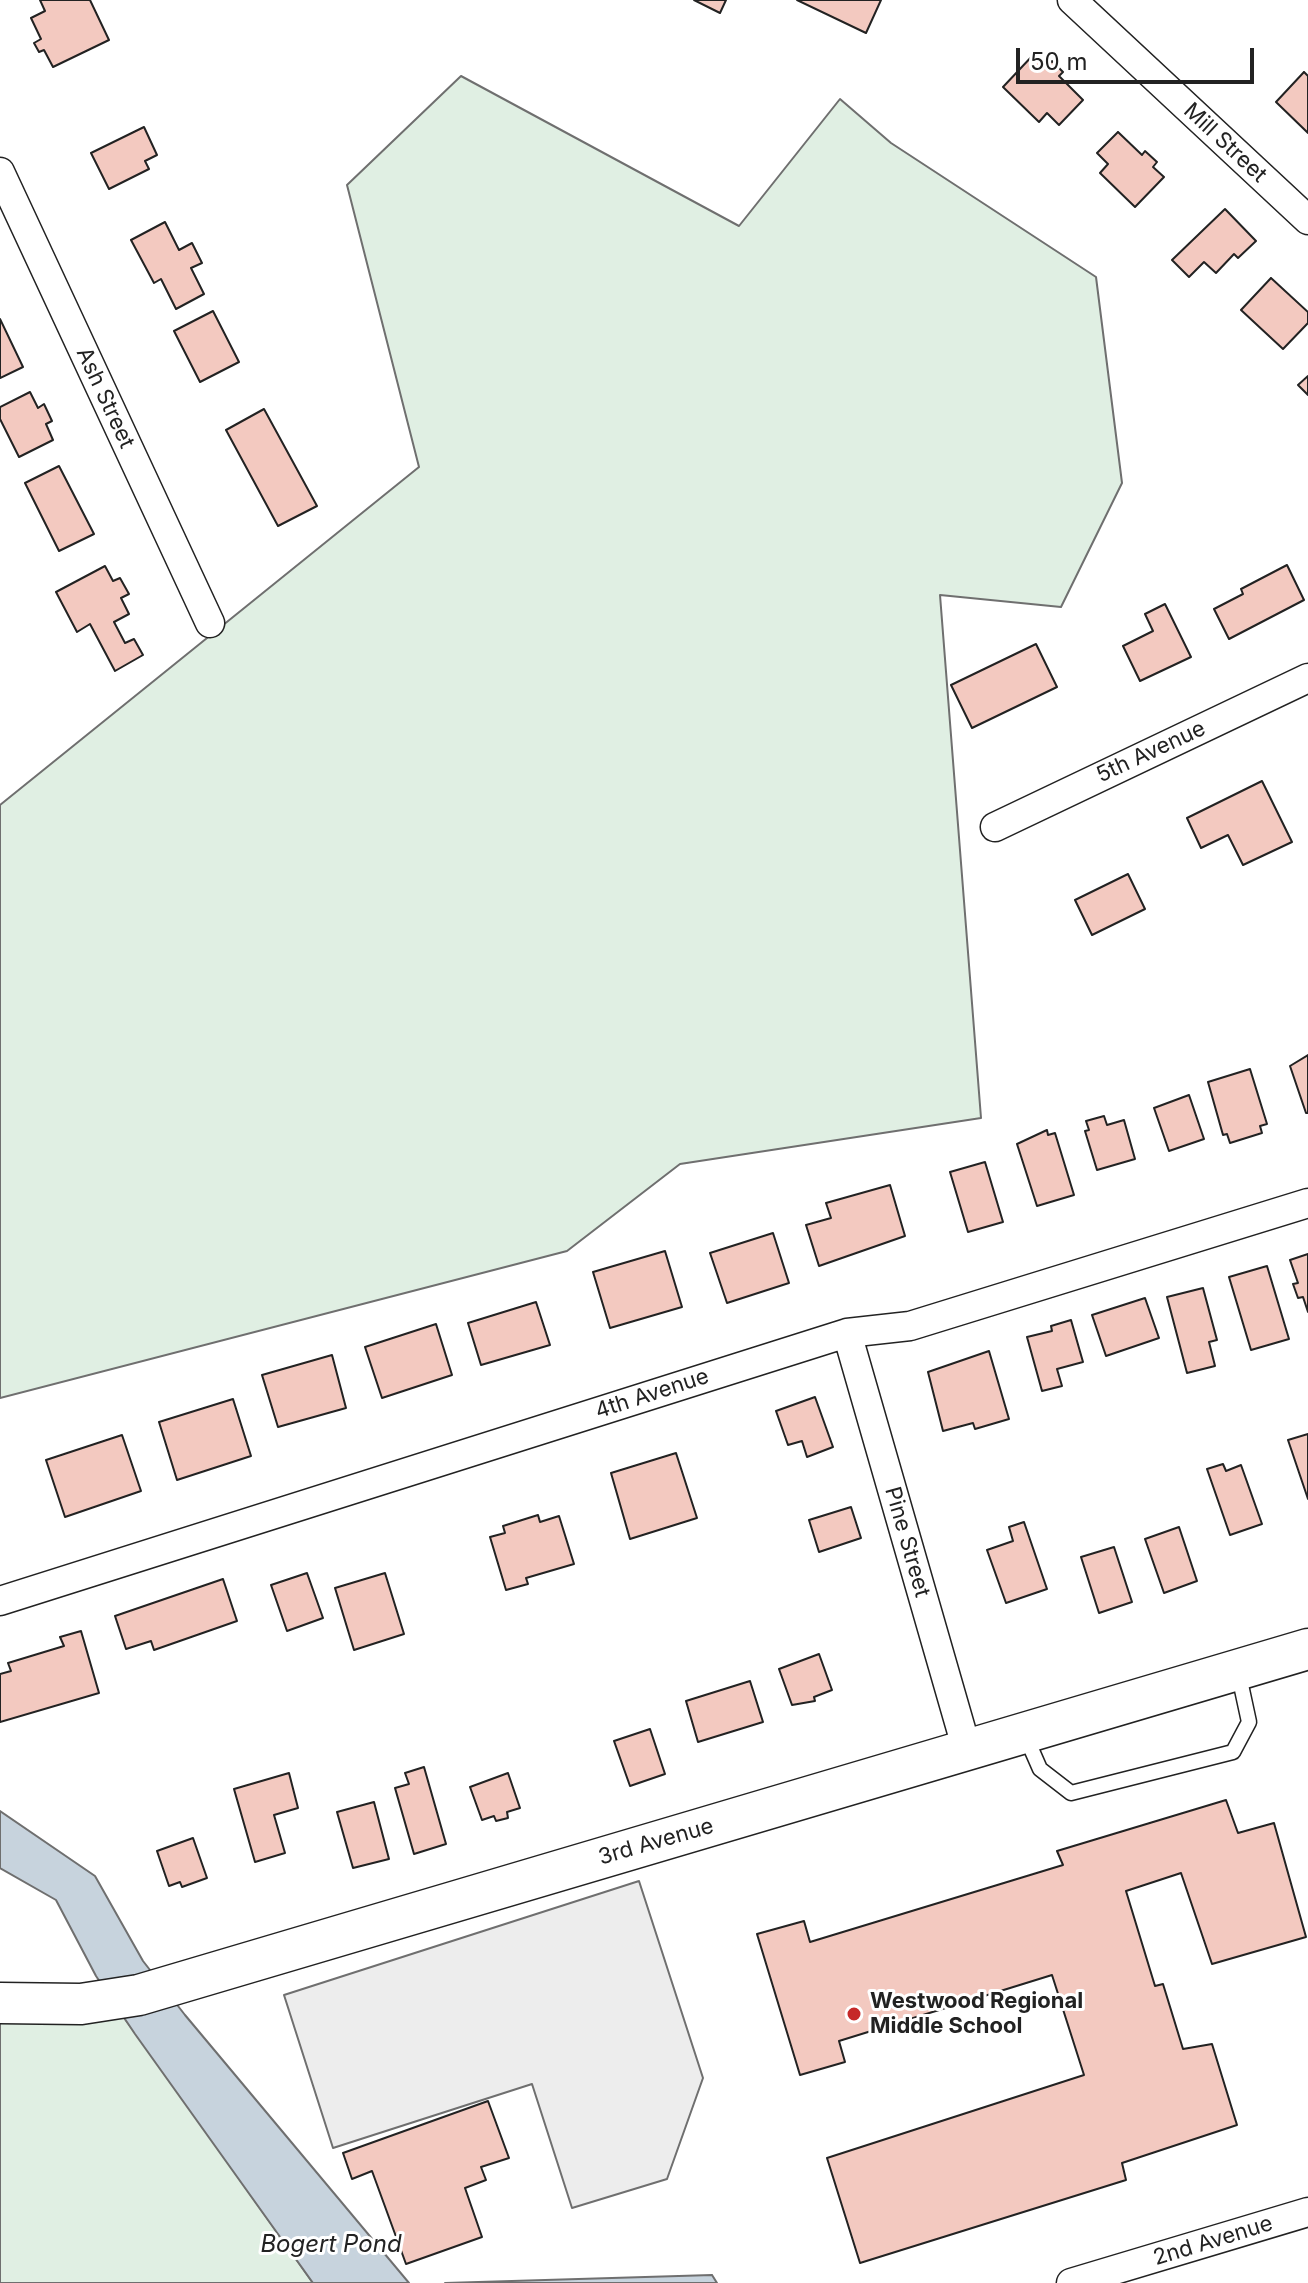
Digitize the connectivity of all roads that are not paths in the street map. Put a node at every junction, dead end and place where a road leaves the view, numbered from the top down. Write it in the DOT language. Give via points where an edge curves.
graph roads {
  1 [pos="1072,0"];
  2 [pos="0,172"];
  3 [pos="1308,220"];
  4 [pos="210,623"];
  5 [pos="1308,678"];
  6 [pos="995,827"];
  7 [pos="1308,1203"];
  8 [pos="847,1333"];
  9 [pos="0,1601"];
  10 [pos="1308,1649"];
  11 [pos="1238,1670"];
  12 [pos="1024,1733"];
  13 [pos="967,1750"];
  14 [pos="0,2003"];
  15 [pos="1308,2212"];
  16 [pos="1071,2283"];
  1 -- 3 [label="street, Mill Street"];
  2 -- 4 [label="street, Ash Street"];
  5 -- 6 [label="street, 5th Avenue"];
  7 -- 8 [label="street, 4th Avenue" via="910,1326"];
  8 -- 9 [label="street, 4th Avenue"];
  8 -- 13 [label="street, Pine Street"];
  10 -- 11 [label="main road, 3rd Avenue"];
  11 -- 12 [label="main road, 3rd Avenue"];
  11 -- 12 [label="lane" via="1249,1722 1233,1752 1071,1793 1040,1769"];
  12 -- 13 [label="main road, 3rd Avenue"];
  13 -- 14 [label="main road, 3rd Avenue" via="171,1985 111,2000"];
  15 -- 16 [label="street, 2nd Avenue"];
}
